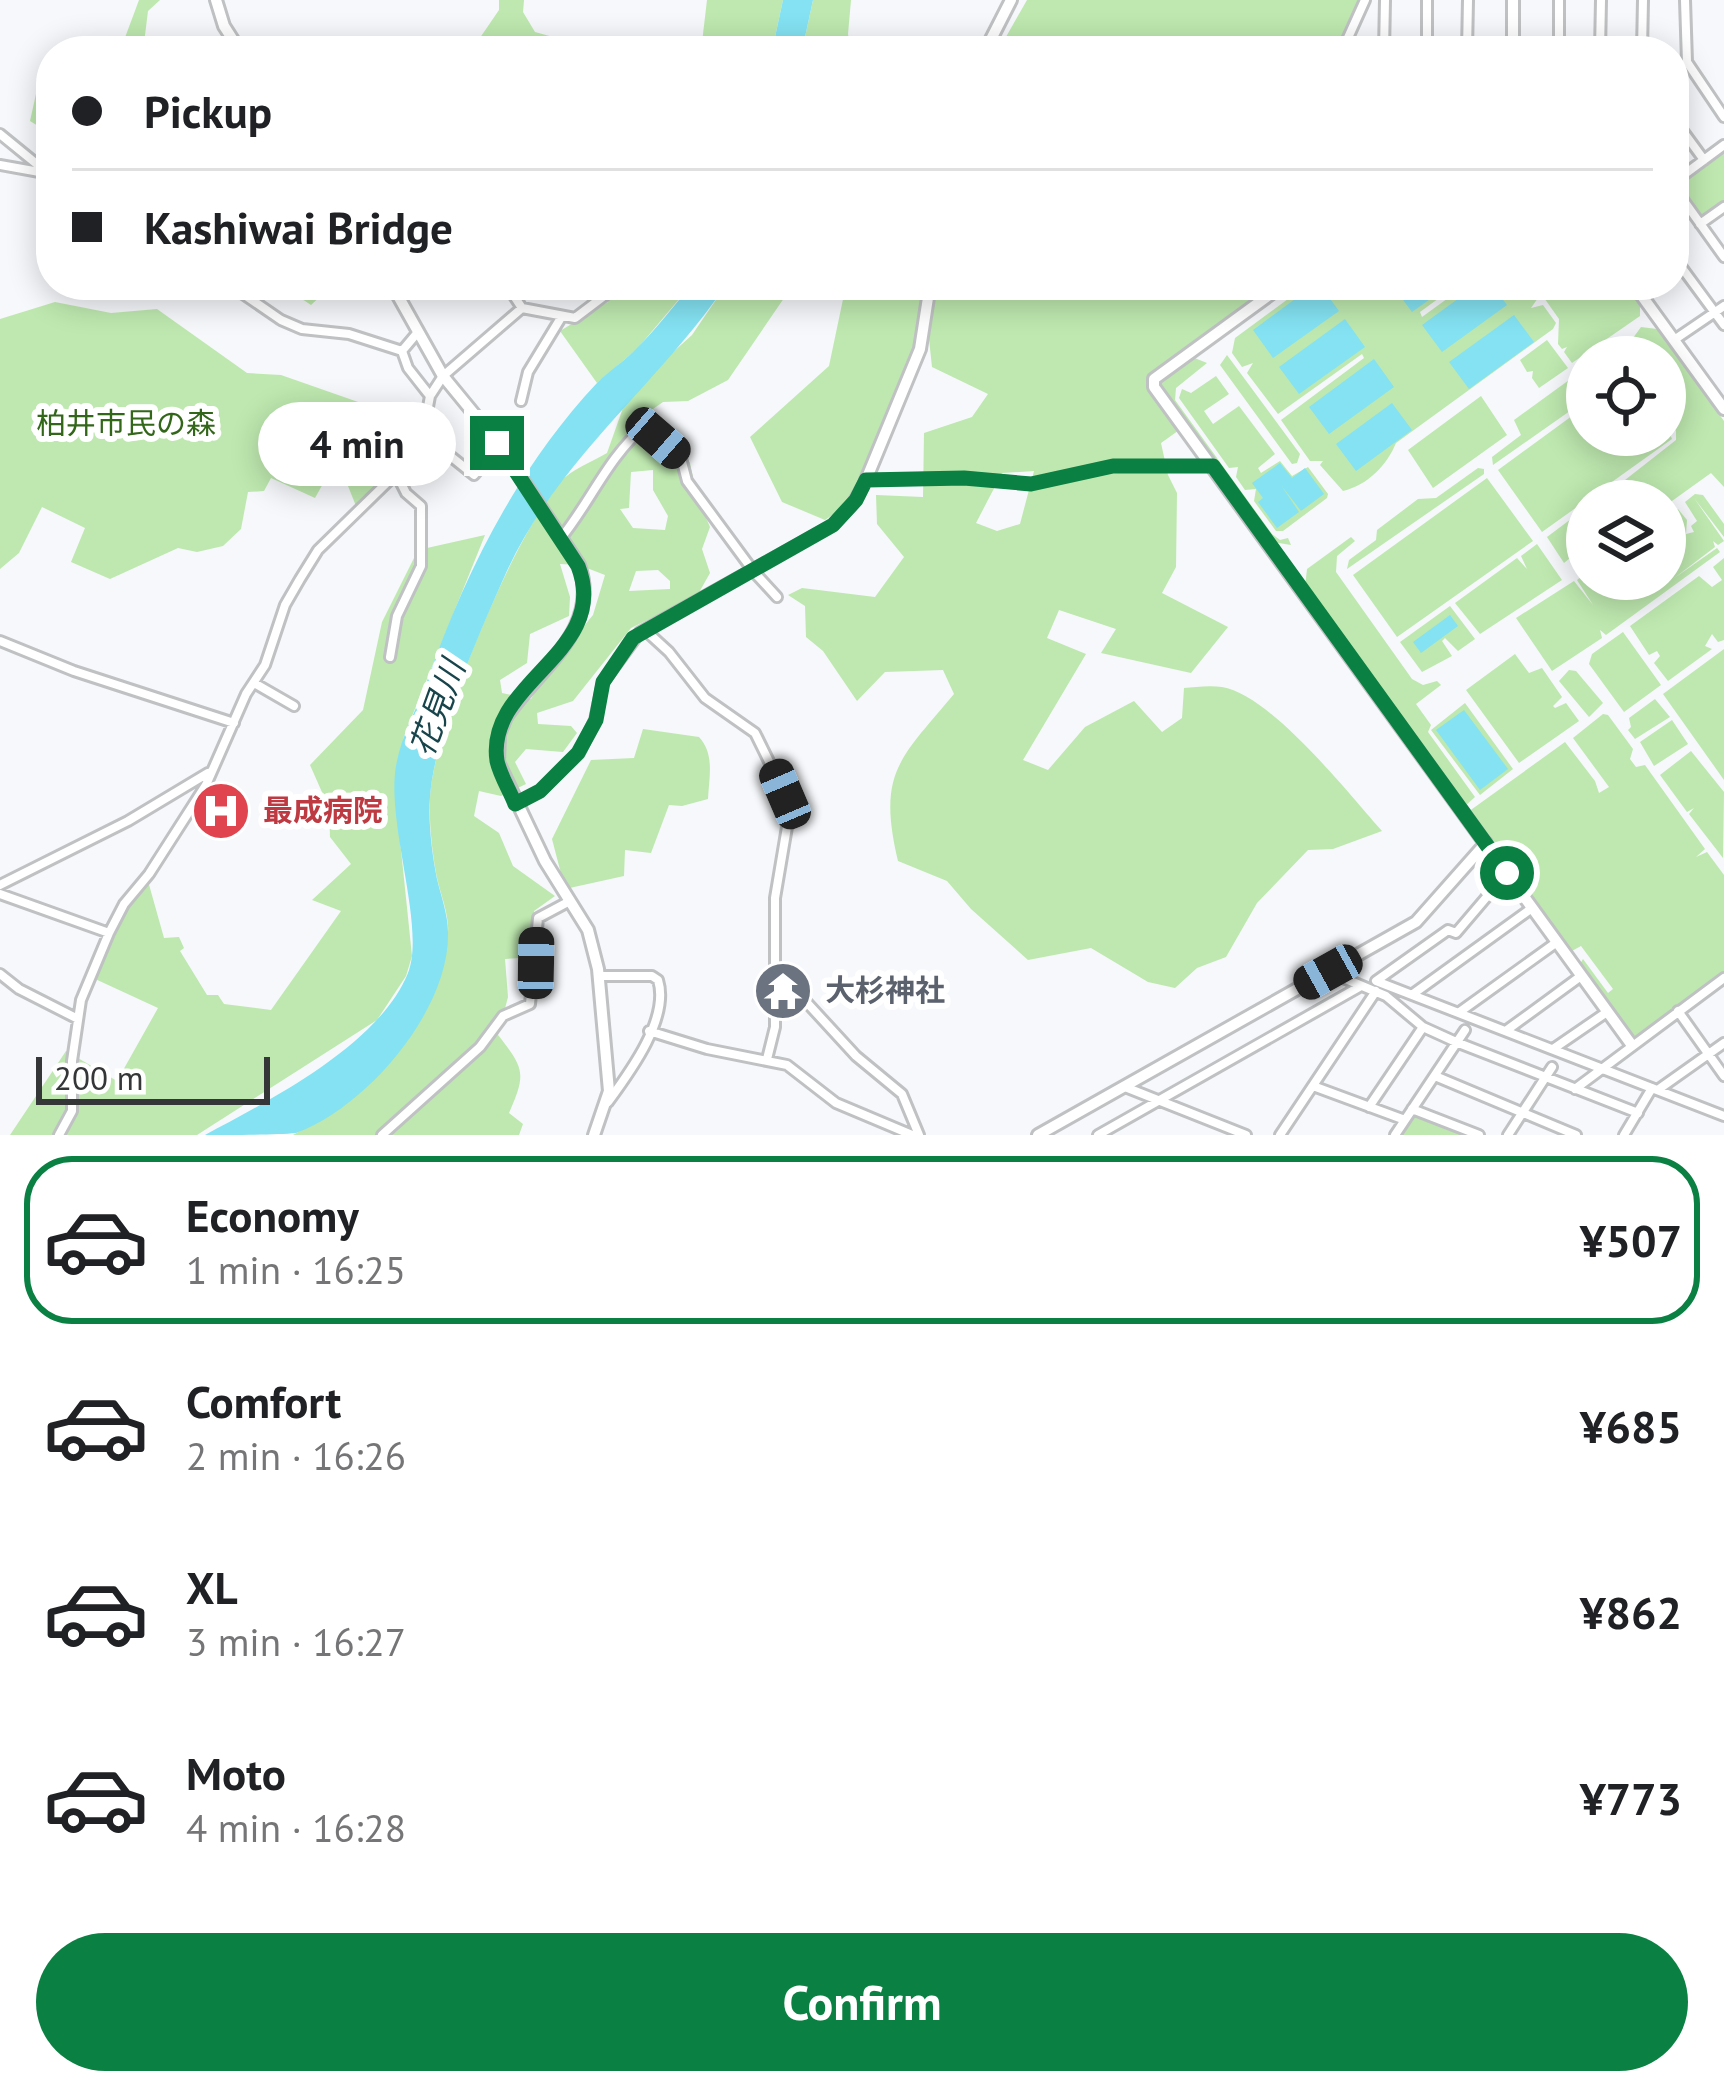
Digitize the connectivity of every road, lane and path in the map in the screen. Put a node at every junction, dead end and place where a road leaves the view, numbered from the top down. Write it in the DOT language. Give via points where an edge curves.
graph roads {
  1 [pos="216,0"];
  2 [pos="1011,0"];
  3 [pos="1366,0"];
  4 [pos="1385,0"];
  5 [pos="1427,0"];
  6 [pos="1468,0"];
  7 [pos="1514,0"];
  8 [pos="1559,0"];
  9 [pos="1601,0"];
  10 [pos="1642,0"];
  11 [pos="1684,0"];
  12 [pos="230,36"];
  13 [pos="993,36"];
  14 [pos="1349,36"];
  15 [pos="1384,36"];
  16 [pos="1427,36"];
  17 [pos="1467,36"];
  18 [pos="1513,36"];
  19 [pos="1559,36"];
  20 [pos="1600,36"];
  21 [pos="1642,36"];
  22 [pos="1686,36"];
  23 [pos="1689,65"];
  24 [pos="1724,117"];
  25 [pos="0,134"];
  26 [pos="1689,140"];
  27 [pos="1724,145"];
  28 [pos="1704,160"];
  29 [pos="36,164"];
  30 [pos="0,165"];
  31 [pos="36,172"];
  32 [pos="1689,172"];
  33 [pos="1689,207"];
  34 [pos="1724,207"];
  35 [pos="1700,224"];
  36 [pos="1724,257"];
  37 [pos="1689,277"];
  38 [pos="251,300"];
  39 [pos="400,300"];
  40 [pos="517,300"];
  41 [pos="598,300"];
  42 [pos="928,300"];
  43 [pos="1263,300"];
  44 [pos="1645,300"];
  45 [pos="1724,306"];
  46 [pos="522,308"];
  47 [pos="1715,313"];
  48 [pos="562,316"];
  49 [pos="1724,325"];
  50 [pos="418,332"];
  51 [pos="1671,336"];
  52 [pos="1680,336"];
  53 [pos="402,351"];
  54 [pos="1686,357"];
  55 [pos="443,376"];
  56 [pos="430,396"];
  57 [pos="521,401"];
  58 [pos="1724,409"];
  59 [pos="423,434"];
  60 [pos="491,442"];
  61 [pos="1213,466"];
  62 [pos="397,475"];
  63 [pos="866,480"];
  64 [pos="558,535"];
  65 [pos="754,572"];
  66 [pos="777,597"];
  67 [pos="644,629"];
  68 [pos="0,641"];
  69 [pos="389,657"];
  70 [pos="254,683"];
  71 [pos="295,706"];
  72 [pos="234,723"];
  73 [pos="209,772"];
  74 [pos="515,804"];
  75 [pos="1486,843"];
  76 [pos="1507,873"];
  77 [pos="0,885"];
  78 [pos="0,894"];
  79 [pos="568,902"];
  80 [pos="1532,908"];
  81 [pos="109,933"];
  82 [pos="1557,942"];
  83 [pos="1328,972"];
  84 [pos="0,974"];
  85 [pos="775,975"];
  86 [pos="599,976"];
  87 [pos="1581,976"];
  88 [pos="1724,978"];
  89 [pos="1362,986"];
  90 [pos="1376,992"];
  91 [pos="1412,995"];
  92 [pos="1678,1011"];
  93 [pos="1460,1012"];
  94 [pos="1607,1012"];
  95 [pos="78,1018"];
  96 [pos="1424,1027"];
  97 [pos="1465,1030"];
  98 [pos="650,1031"];
  99 [pos="1506,1031"];
  100 [pos="1456,1042"];
  101 [pos="1724,1042"];
  102 [pos="1631,1045"];
  103 [pos="1552,1050"];
  104 [pos="1708,1054"];
  105 [pos="767,1059"];
  106 [pos="1552,1067"];
  107 [pos="1601,1068"];
  108 [pos="1435,1076"];
  109 [pos="1724,1076"];
  110 [pos="1546,1078"];
  111 [pos="1312,1085"];
  112 [pos="1124,1087"];
  113 [pos="1574,1088"];
  114 [pos="1655,1089"];
  115 [pos="1158,1101"];
  116 [pos="608,1103"];
  117 [pos="1370,1107"];
  118 [pos="1412,1109"];
  119 [pos="1524,1111"];
  120 [pos="1638,1114"];
  121 [pos="1724,1117"];
  122 [pos="1405,1120"];
  123 [pos="1221,1131"];
  124 [pos="59,1135"];
  125 [pos="382,1135"];
  126 [pos="594,1135"];
  127 [pos="916,1135"];
  128 [pos="1038,1135"];
  129 [pos="1098,1135"];
  130 [pos="1246,1135"];
  131 [pos="1280,1135"];
  132 [pos="1395,1135"];
  133 [pos="1479,1135"];
  134 [pos="1508,1135"];
  135 [pos="1576,1135"];
  136 [pos="1624,1135"];
  1 -- 12 [label="street"];
  2 -- 13 [label="street"];
  3 -- 14 [label="street"];
  4 -- 15 [label="street"];
  5 -- 16 [label="street"];
  6 -- 17 [label="street"];
  7 -- 18 [label="street"];
  8 -- 19 [label="street"];
  9 -- 20 [label="street"];
  10 -- 21 [label="street"];
  11 -- 22 [label="street"];
  23 -- 24 [label="street"];
  25 -- 29 [label="street"];
  26 -- 28 [label="street"];
  27 -- 28 [label="street"];
  28 -- 32 [label="street"];
  30 -- 31 [label="street"];
  33 -- 35 [label="street"];
  34 -- 35 [label="street"];
  35 -- 36 [label="street"];
  37 -- 47 [label="street"];
  38 -- 53 [label="street" via="302,329"];
  39 -- 50 [label="street"];
  40 -- 46 [label="street"];
  41 -- 48 [label="street" via="575,317"];
  42 -- 63 [label="street" via="920,349"];
  43 -- 61 [label="street" via="1153,383"];
  44 -- 51 [label="street"];
  45 -- 47 [label="street"];
  46 -- 48 [label="street"];
  46 -- 55 [label="street"];
  47 -- 49 [label="street"];
  47 -- 52 [label="street"];
  48 -- 57 [label="street"];
  50 -- 53 [label="street"];
  50 -- 55 [label="street"];
  53 -- 56 [label="street"];
  54 -- 58 [label="street"];
  55 -- 56 [label="street"];
  55 -- 60 [label="street"];
  56 -- 59 [label="street"];
  59 -- 60 [label="street" via="475,475"];
  59 -- 62 [label="street"];
  60 -- 64 [label="street"];
  61 -- 63 [label="street" via="1113,466 1031,484"];
  61 -- 75 [label="street"];
  62 -- 69 [label="street" via="421,506 424,531 421,566 397,616"];
  62 -- 70 [label="street" via="319,550 285,605"];
  63 -- 65 [label="street" via="833,525"];
  64 -- 65 [label="street" via="645,426 681,458 687,481"];
  64 -- 74 [label="street" via="587,587 585,608 579,627 502,724 497,762"];
  65 -- 66 [label="street"];
  65 -- 67 [label="street"];
  67 -- 74 [label="street" via="603,682 596,720 578,753"];
  67 -- 85 [label="street" via="705,698 754,733 785,794"];
  68 -- 72 [label="street"];
  70 -- 71 [label="street"];
  70 -- 72 [label="street"];
  72 -- 73 [label="street"];
  73 -- 77 [label="street"];
  73 -- 81 [label="street"];
  74 -- 79 [label="street"];
  75 -- 76 [label="street"];
  75 -- 83 [label="street" via="1416,922"];
  76 -- 80 [label="street"];
  76 -- 91 [label="street" via="1456,932 1448,929 1376,981"];
  78 -- 81 [label="street"];
  79 -- 86 [label="street" via="591,937"];
  79 -- 125 [label="street" via="538,918 530,1004 503,1016"];
  80 -- 82 [label="street"];
  80 -- 91 [label="street"];
  81 -- 95 [label="street"];
  82 -- 87 [label="street"];
  82 -- 93 [label="street"];
  83 -- 89 [label="street"];
  83 -- 112 [label="street"];
  84 -- 95 [label="street"];
  85 -- 105 [label="street"];
  85 -- 127 [label="street" via="902,1094"];
  86 -- 98 [label="street" via="658,980 660,1007"];
  86 -- 116 [label="street"];
  87 -- 94 [label="street"];
  87 -- 99 [label="street"];
  88 -- 92 [label="street"];
  89 -- 90 [label="street"];
  89 -- 115 [label="street"];
  90 -- 96 [label="street"];
  90 -- 111 [label="street"];
  91 -- 93 [label="street"];
  92 -- 102 [label="street"];
  92 -- 104 [label="street"];
  93 -- 99 [label="street"];
  94 -- 102 [label="street"];
  94 -- 103 [label="street"];
  95 -- 124 [label="street" via="72,1112"];
  96 -- 100 [label="street"];
  96 -- 117 [label="street"];
  97 -- 100 [label="street"];
  98 -- 105 [label="street"];
  98 -- 116 [label="street"];
  99 -- 103 [label="street"];
  100 -- 108 [label="street"];
  100 -- 110 [label="street"];
  101 -- 104 [label="street"];
  102 -- 107 [label="street"];
  103 -- 107 [label="street"];
  104 -- 109 [label="street"];
  104 -- 114 [label="street"];
  105 -- 127 [label="street" via="800,1072 836,1103"];
  106 -- 110 [label="street"];
  107 -- 113 [label="street"];
  107 -- 114 [label="street"];
  108 -- 118 [label="street"];
  108 -- 119 [label="street"];
  110 -- 113 [label="street"];
  110 -- 119 [label="street"];
  111 -- 117 [label="street"];
  111 -- 131 [label="street"];
  112 -- 115 [label="street"];
  112 -- 128 [label="street"];
  113 -- 120 [label="street"];
  114 -- 120 [label="street"];
  114 -- 121 [label="street"];
  115 -- 123 [label="street"];
  115 -- 129 [label="street"];
  116 -- 126 [label="street"];
  117 -- 122 [label="street"];
  118 -- 122 [label="street"];
  118 -- 133 [label="street"];
  119 -- 134 [label="street"];
  119 -- 135 [label="street"];
  120 -- 136 [label="street"];
  122 -- 132 [label="street"];
  123 -- 130 [label="street"];
}
